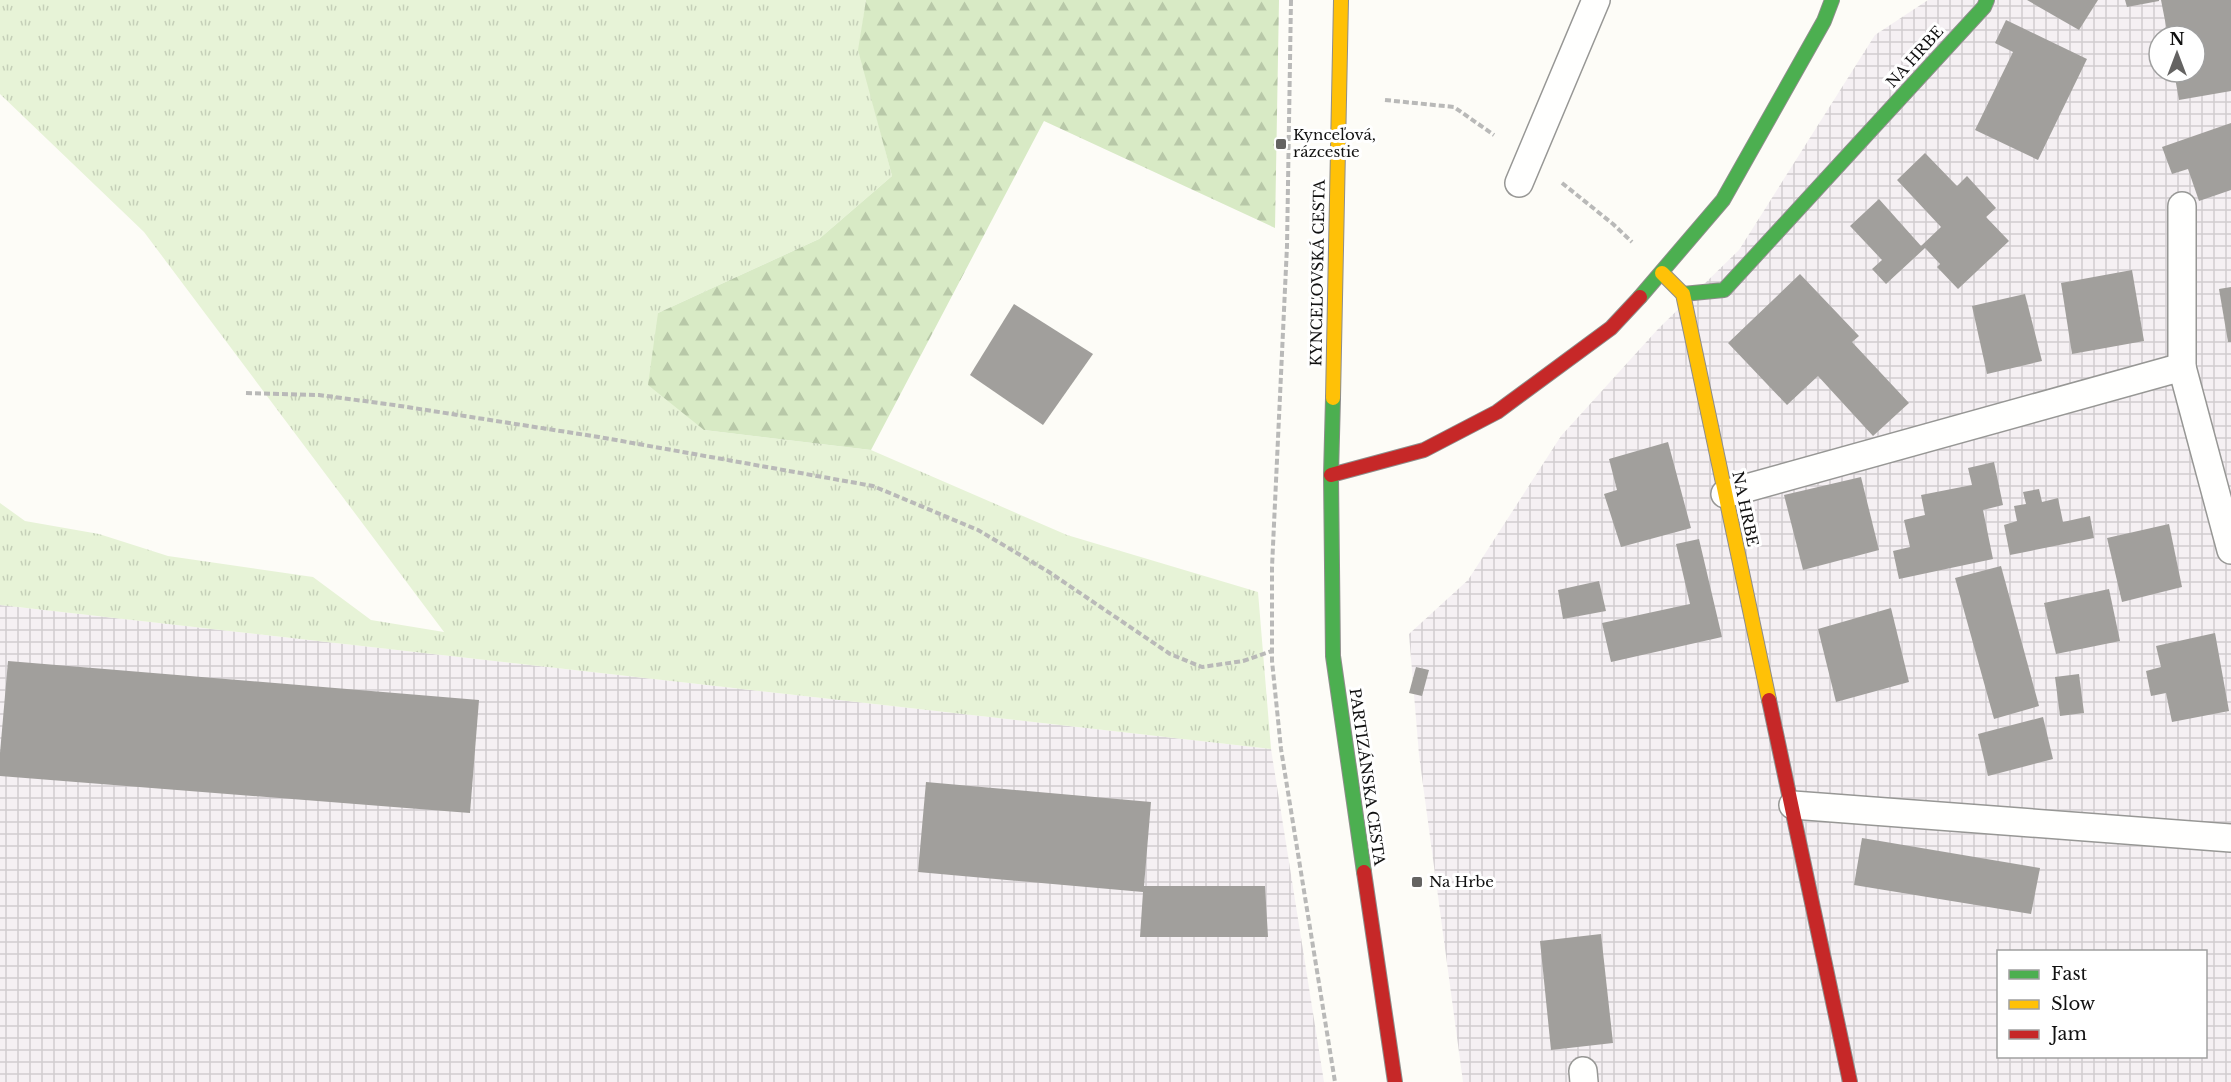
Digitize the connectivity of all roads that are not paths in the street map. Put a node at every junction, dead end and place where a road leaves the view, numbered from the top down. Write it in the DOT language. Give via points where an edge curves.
graph roads {
  1 [pos="1341,0"];
  2 [pos="1596,0"];
  3 [pos="1832,0"];
  4 [pos="1987,0"];
  5 [pos="1519,183"];
  6 [pos="2182,206"];
  7 [pos="1662,273"];
  8 [pos="1683,294"];
  9 [pos="2182,367"];
  10 [pos="1331,475"];
  11 [pos="1725,494"];
  12 [pos="2231,550"];
  13 [pos="1793,805"];
  14 [pos="2231,838"];
  15 [pos="1395,1082"];
  16 [pos="1850,1082"];
  1 -- 10 [label="street, KYNCEĽOVSKÁ CESTA"];
  2 -- 5 [label="lane"];
  3 -- 7 [label="street" via="1824,21 1723,200"];
  4 -- 8 [label="street, NA HRBE" via="1724,290"];
  6 -- 9 [label="lane"];
  7 -- 8 [label="street"];
  7 -- 10 [label="street" via="1611,328 1497,412 1424,450"];
  8 -- 11 [label="street, NA HRBE"];
  9 -- 11 [label="lane"];
  9 -- 12 [label="lane"];
  10 -- 15 [label="street, PARTIZÁNSKA CESTA" via="1333,656"];
  11 -- 13 [label="street, NA HRBE"];
  13 -- 14 [label="lane"];
  13 -- 16 [label="street, NA HRBE"];
}
